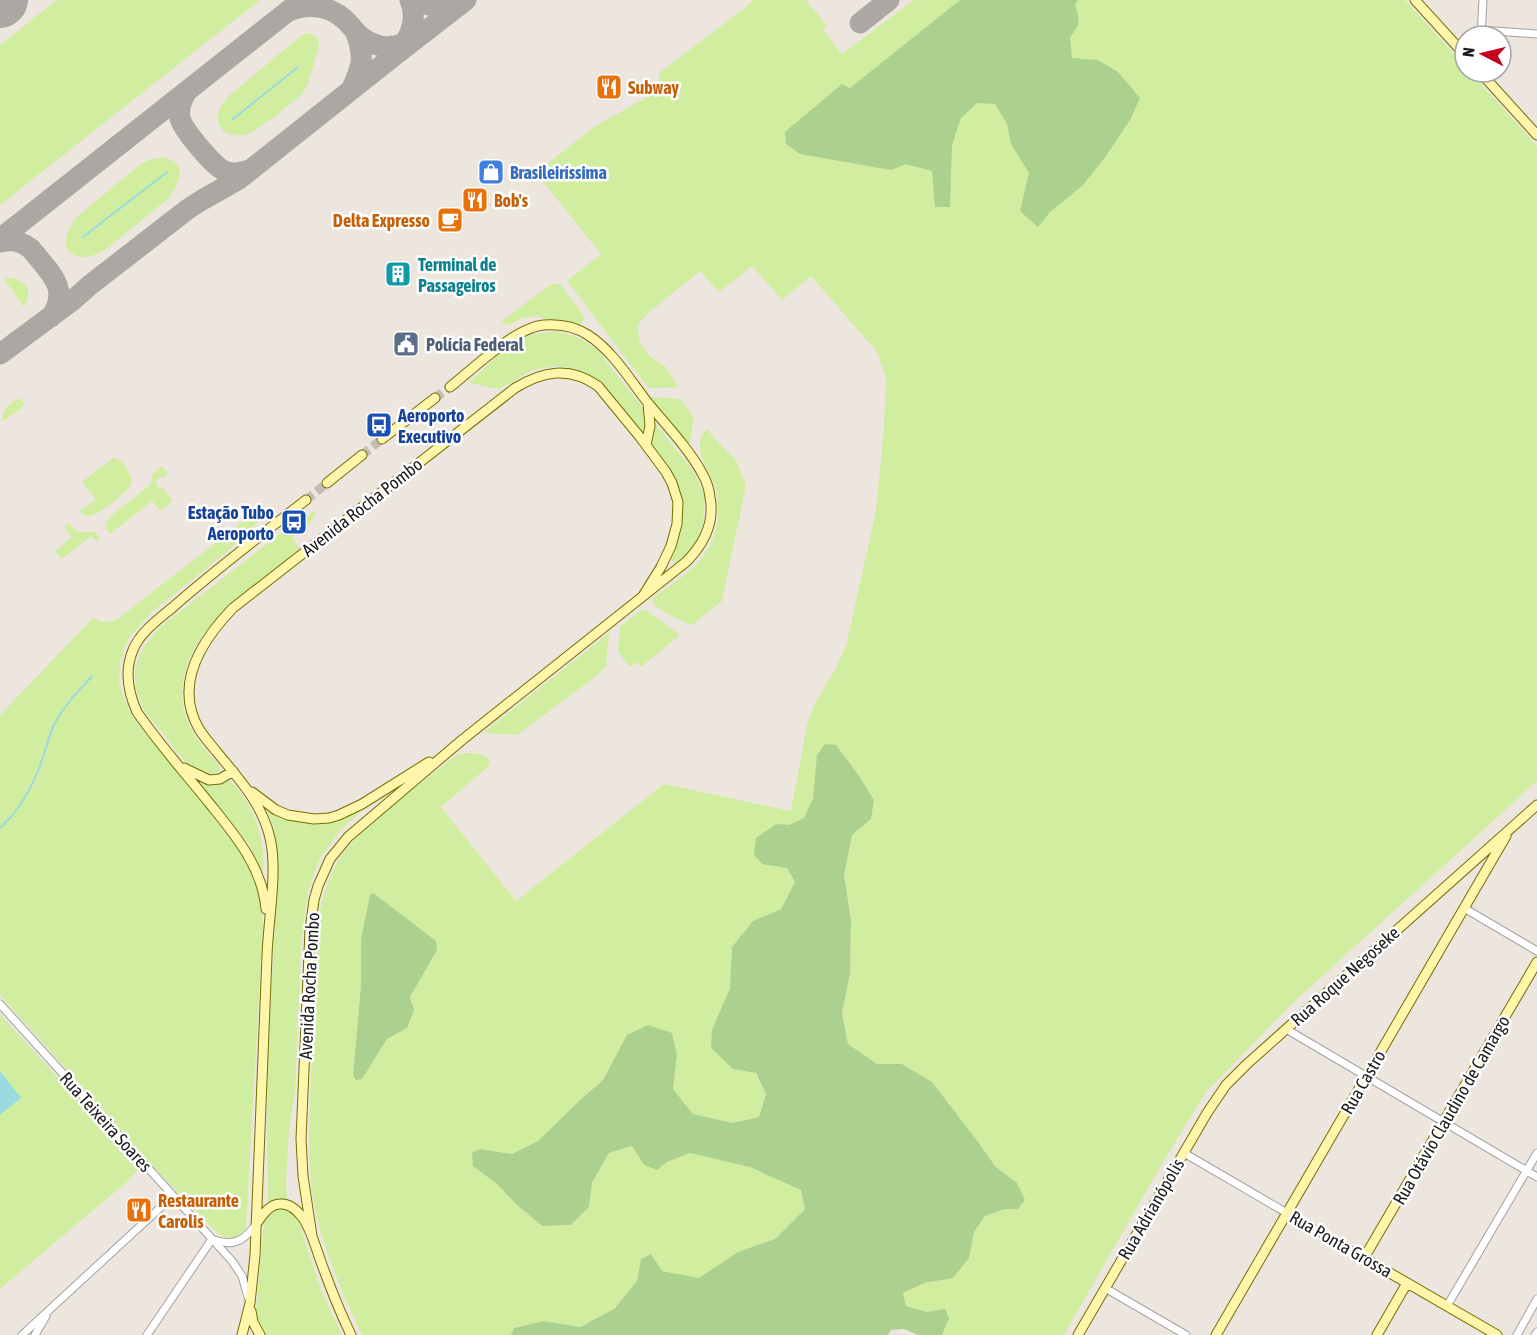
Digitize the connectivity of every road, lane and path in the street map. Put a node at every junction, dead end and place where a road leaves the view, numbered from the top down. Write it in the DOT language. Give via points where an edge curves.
graph roads {
  1 [pos="1415,0"];
  2 [pos="1483,0"];
  3 [pos="1482,24"];
  4 [pos="1513,34"];
  5 [pos="1537,34"];
  6 [pos="1453,42"];
  7 [pos="1491,84"];
  8 [pos="1537,135"];
  9 [pos="450,387"];
  10 [pos="435,398"];
  11 [pos="648,403"];
  12 [pos="382,439"];
  13 [pos="646,445"];
  14 [pos="362,455"];
  15 [pos="327,483"];
  16 [pos="306,500"];
  17 [pos="643,596"];
  18 [pos="462,740"];
  19 [pos="179,766"];
  20 [pos="233,771"];
  21 [pos="246,787"];
  22 [pos="1537,805"];
  23 [pos="1510,828"];
  24 [pos="1466,868"];
  25 [pos="1484,875"];
  26 [pos="1464,908"];
  27 [pos="268,935"];
  28 [pos="1537,951"];
  29 [pos="1537,962"];
  30 [pos="0,1004"];
  31 [pos="1286,1029"];
  32 [pos="1366,1077"];
  33 [pos="1226,1085"];
  34 [pos="1444,1122"];
  35 [pos="1537,1152"];
  36 [pos="1184,1153"];
  37 [pos="1526,1171"];
  38 [pos="1537,1177"];
  39 [pos="173,1196"];
  40 [pos="1287,1213"];
  41 [pos="256,1224"];
  42 [pos="312,1236"];
  43 [pos="212,1239"];
  44 [pos="1364,1258"];
  45 [pos="1407,1283"];
  46 [pos="1105,1288"];
  47 [pos="1537,1299"];
  48 [pos="250,1303"];
  49 [pos="53,1306"];
  50 [pos="1447,1306"];
  51 [pos="24,1334"];
  52 [pos="35,1335"];
  53 [pos="147,1335"];
  54 [pos="242,1335"];
  55 [pos="260,1335"];
  56 [pos="351,1335"];
  57 [pos="1078,1335"];
  58 [pos="1186,1335"];
  59 [pos="1216,1335"];
  60 [pos="1377,1335"];
  61 [pos="1497,1335"];
  62 [pos="1517,1335"];
  1 -- 6 [label="main road"];
  2 -- 3 [label="street"];
  4 -- 5 [label="street"];
  7 -- 8 [label="main road"];
  9 -- 11 [label="main road, Avenida Rocha Pombo" via="515,335 530,328 559,325 581,331 596,341"];
  10 -- 12 [label="main road"];
  11 -- 13 [label="main road" via="650,426"];
  11 -- 17 [label="main road, Avenida Rocha Pombo" via="702,473 712,513 697,551"];
  13 -- 17 [label="main road, Avenida Rocha Pombo" via="672,483 678,512 671,546"];
  13 -- 20 [label="main road, Avenida Rocha Pombo" via="589,380 561,372 537,376 502,397 233,608 208,636 189,684 192,710 200,729"];
  14 -- 15 [label="main road"];
  16 -- 19 [label="main road, Avenida Rocha Pombo" via="149,627 134,648 128,674 132,701"];
  17 -- 18 [label="main road, Avenida Rocha Pombo"];
  18 -- 21 [label="main road" via="339,816 314,819 288,815"];
  18 -- 42 [label="main road, Avenida Rocha Pombo" via="348,837 330,859 318,886 310,930 301,1139"];
  19 -- 20 [label="main road" via="209,780"];
  19 -- 27 [label="main road, Avenida Rocha Pombo" via="250,857 262,886"];
  20 -- 21 [label="main road, Avenida Rocha Pombo"];
  21 -- 27 [label="main road, Avenida Rocha Pombo" via="271,840 273,875"];
  22 -- 23 [label="main road, Rua Roque Negoseke"];
  23 -- 24 [label="main road, Rua Roque Negoseke"];
  23 -- 25 [label="main road, Rua Castro"];
  24 -- 25 [label="main road"];
  24 -- 31 [label="main road, Rua Roque Negoseke"];
  25 -- 26 [label="main road, Rua Castro"];
  26 -- 28 [label="street"];
  26 -- 32 [label="main road, Rua Castro"];
  27 -- 41 [label="main road, Avenida Rocha Pombo"];
  29 -- 34 [label="main road, Rua Otávio Claudino de Camargo"];
  30 -- 39 [label="street, Rua Teixeira Soares"];
  31 -- 32 [label="street"];
  31 -- 33 [label="main road, Rua Roque Negoseke"];
  32 -- 34 [label="street"];
  32 -- 40 [label="main road, Rua Castro"];
  33 -- 36 [label="main road, Rua Adrianópolis"];
  34 -- 37 [label="street"];
  34 -- 44 [label="main road, Rua Otávio Claudino de Camargo"];
  35 -- 37 [label="street"];
  36 -- 40 [label="street, Rua Ponta Grossa"];
  36 -- 46 [label="main road, Rua Adrianópolis"];
  37 -- 38 [label="street"];
  37 -- 50 [label="street"];
  39 -- 43 [label="street, Rua Teixeira Soares"];
  39 -- 49 [label="street"];
  40 -- 44 [label="street, Rua Ponta Grossa"];
  40 -- 59 [label="main road, Rua Castro"];
  41 -- 42 [label="main road" via="269,1208 280,1203 291,1205"];
  41 -- 43 [label="street" via="240,1240 222,1243"];
  41 -- 48 [label="main road, Avenida Rocha Pombo"];
  42 -- 56 [label="main road"];
  43 -- 48 [label="street, Rua Teixeira Soares" via="238,1269"];
  43 -- 53 [label="street"];
  44 -- 45 [label="main road, Rua Ponta Grossa"];
  45 -- 50 [label="main road, Rua Ponta Grossa"];
  45 -- 60 [label="main road"];
  46 -- 57 [label="main road, Rua Adrianópolis"];
  46 -- 58 [label="street"];
  47 -- 62 [label="street"];
  48 -- 54 [label="main road"];
  48 -- 55 [label="main road, Rua Teixeira Soares" via="252,1322"];
  49 -- 51 [label="street"];
  49 -- 52 [label="street"];
  50 -- 61 [label="main road, Rua Ponta Grossa"];
  51 -- 52 [label="street"];
}
